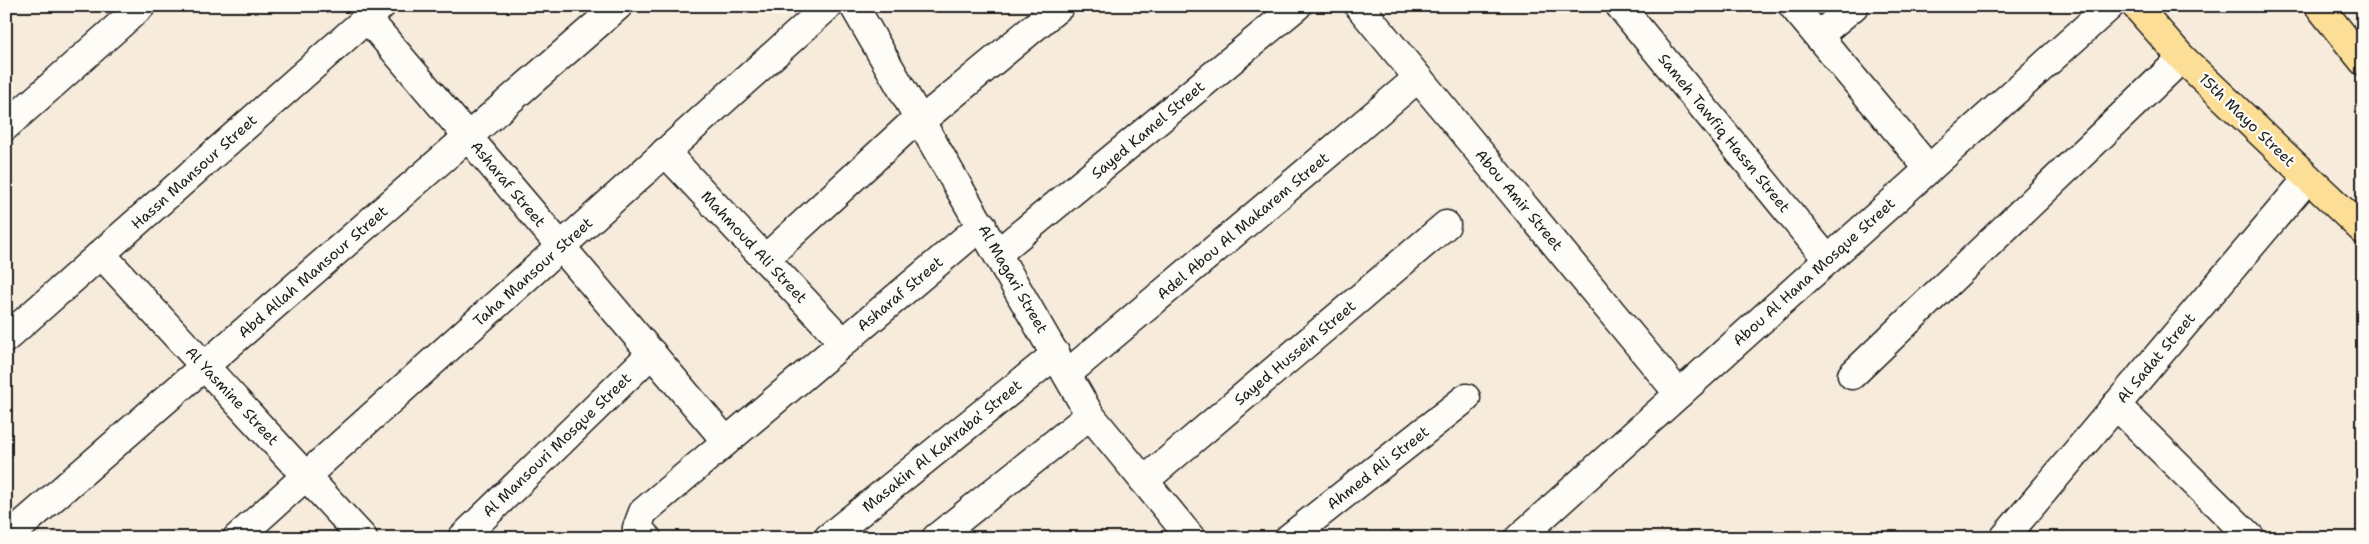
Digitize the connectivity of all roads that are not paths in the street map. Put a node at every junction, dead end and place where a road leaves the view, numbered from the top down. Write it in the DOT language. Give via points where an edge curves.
graph roads {
  1 [pos="141,6"];
  2 [pos="618,6"];
  3 [pos="828,6"];
  4 [pos="854,6"];
  5 [pos="1060,6"];
  6 [pos="1297,6"];
  7 [pos="1359,6"];
  8 [pos="1620,6"];
  9 [pos="1793,6"];
  10 [pos="1854,6"];
  11 [pos="2110,6"];
  12 [pos="2136,6"];
  13 [pos="2319,6"];
  14 [pos="374,12"];
  15 [pos="1818,36"];
  16 [pos="2182,58"];
  17 [pos="2363,61"];
  18 [pos="1418,78"];
  19 [pos="920,119"];
  20 [pos="6,126"];
  21 [pos="468,137"];
  22 [pos="665,152"];
  23 [pos="1929,169"];
  24 [pos="2308,178"];
  25 [pos="982,224"];
  26 [pos="1446,225"];
  27 [pos="2363,230"];
  28 [pos="561,246"];
  29 [pos="998,253"];
  30 [pos="101,254"];
  31 [pos="765,259"];
  32 [pos="1828,260"];
  33 [pos="6,338"];
  34 [pos="843,342"];
  35 [pos="652,353"];
  36 [pos="1062,364"];
  37 [pos="204,366"];
  38 [pos="1852,375"];
  39 [pos="1679,394"];
  40 [pos="1466,398"];
  41 [pos="2116,405"];
  42 [pos="1090,415"];
  43 [pos="726,441"];
  44 [pos="306,476"];
  45 [pos="1144,481"];
  46 [pos="642,533"];
  47 [pos="2012,535"];
  48 [pos="7,538"];
  49 [pos="237,538"];
  50 [pos="363,538"];
  51 [pos="462,538"];
  52 [pos="828,538"];
  53 [pos="936,538"];
  54 [pos="1191,538"];
  55 [pos="1289,538"];
  56 [pos="1519,538"];
  57 [pos="2250,538"];
  1 -- 20 [label="street"];
  2 -- 21 [label="street, Abd Allah Mansour Street"];
  3 -- 22 [label="street, Taha Mansour Street"];
  4 -- 19 [label="street, Al Magari Street"];
  5 -- 19 [label="street"];
  6 -- 29 [label="street, Sayed Kamel Street"];
  7 -- 18 [label="street, Abou Amir Street"];
  8 -- 32 [label="street, Sameh Tawfiq Hassn Street"];
  9 -- 15 [label="street"];
  10 -- 15 [label="street"];
  11 -- 23 [label="street, Abou Al Hana Mosque Street"];
  12 -- 16 [label="main road, 15th Mayo Street"];
  13 -- 17 [label="main road"];
  14 -- 21 [label="street, Asharaf Street"];
  14 -- 30 [label="street, Hassn Mansour Street"];
  15 -- 23 [label="street"];
  16 -- 24 [label="main road, 15th Mayo Street"];
  16 -- 38 [label="street"];
  18 -- 36 [label="street, Adel Abou Al Makarem Street"];
  18 -- 39 [label="street, Abou Amir Street"];
  19 -- 25 [label="street, Al Magari Street"];
  19 -- 31 [label="street"];
  21 -- 28 [label="street, Asharaf Street"];
  21 -- 37 [label="street, Abd Allah Mansour Street"];
  22 -- 28 [label="street, Taha Mansour Street"];
  22 -- 31 [label="street, Mahmoud Ali Street"];
  23 -- 32 [label="street, Abou Al Hana Mosque Street"];
  24 -- 27 [label="main road, 15th Mayo Street"];
  24 -- 41 [label="street, Al Sadat Street"];
  25 -- 29 [label="street, Al Magari Street"];
  25 -- 34 [label="street, Asharaf Street"];
  26 -- 45 [label="street, Sayed Hussein Street"];
  28 -- 35 [label="street, Asharaf Street"];
  28 -- 44 [label="street, Taha Mansour Street"];
  29 -- 36 [label="street, Al Magari Street"];
  30 -- 33 [label="street, Hassn Mansour Street"];
  30 -- 37 [label="street, Al Yasmine Street"];
  31 -- 34 [label="street, Mahmoud Ali Street"];
  32 -- 39 [label="street, Abou Al Hana Mosque Street"];
  34 -- 43 [label="street, Asharaf Street"];
  35 -- 43 [label="street, Asharaf Street"];
  35 -- 51 [label="street, Al Mansouri Mosque Street"];
  36 -- 42 [label="street, Al Magari Street"];
  36 -- 52 [label="street, Masakin Al Kahraba' Street"];
  37 -- 44 [label="street, Al Yasmine Street"];
  37 -- 48 [label="street, Abd Allah Mansour Street"];
  39 -- 56 [label="street, Abou Al Hana Mosque Street"];
  40 -- 55 [label="street, Ahmed Ali Street"];
  41 -- 47 [label="street, Al Sadat Street"];
  41 -- 57 [label="street"];
  42 -- 45 [label="street, Al Magari Street"];
  42 -- 53 [label="street"];
  43 -- 46 [label="street, Asharaf Street" via="643,512"];
  44 -- 49 [label="street, Taha Mansour Street"];
  44 -- 50 [label="street, Al Yasmine Street"];
  45 -- 54 [label="street, Al Magari Street"];
}
